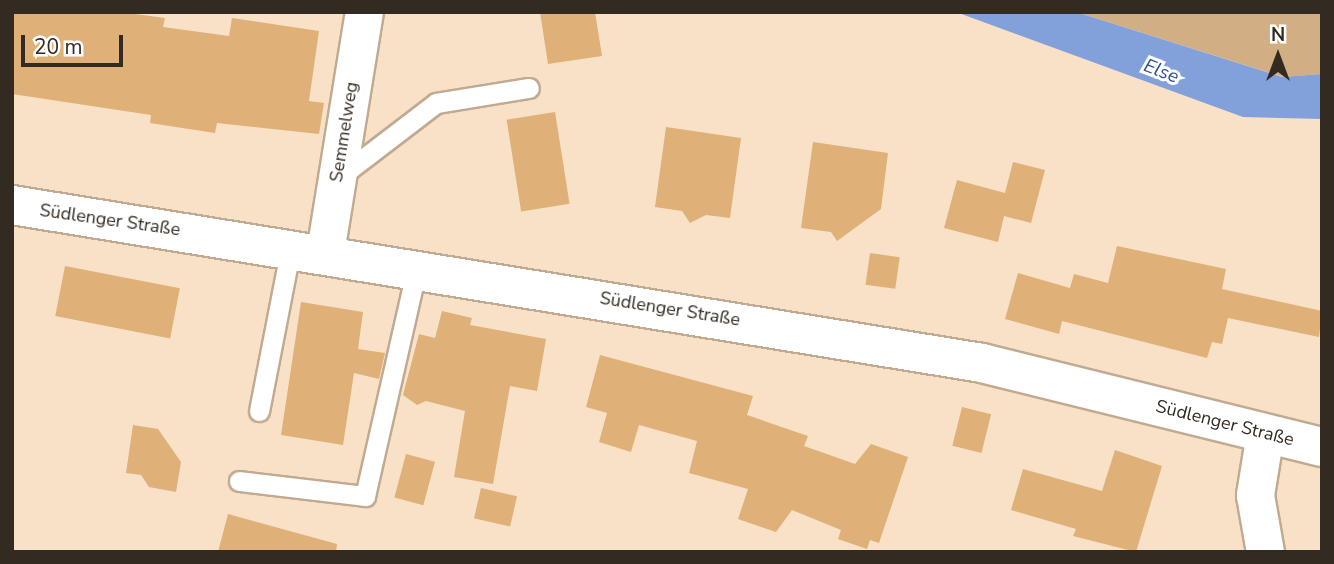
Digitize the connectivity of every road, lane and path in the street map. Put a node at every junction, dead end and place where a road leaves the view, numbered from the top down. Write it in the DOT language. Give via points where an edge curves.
graph roads {
  1 [pos="364,12"];
  2 [pos="530,88"];
  3 [pos="337,178"];
  4 [pos="12,205"];
  5 [pos="308,249"];
  6 [pos="417,267"];
  7 [pos="259,411"];
  8 [pos="1265,433"];
  9 [pos="1322,447"];
  10 [pos="239,481"];
  11 [pos="1265,552"];
  1 -- 3 [label="street, Semmelweg"];
  2 -- 3 [label="lane" via="436,103"];
  3 -- 5 [label="street, Semmelweg"];
  4 -- 5 [label="main road, Südlenger Straße"];
  5 -- 6 [label="main road, Südlenger Straße"];
  5 -- 7 [label="lane"];
  6 -- 8 [label="main road, Südlenger Straße" via="982,363"];
  6 -- 10 [label="lane" via="365,496"];
  8 -- 9 [label="main road, Südlenger Straße"];
  8 -- 11 [label="street" via="1255,495"];
}
